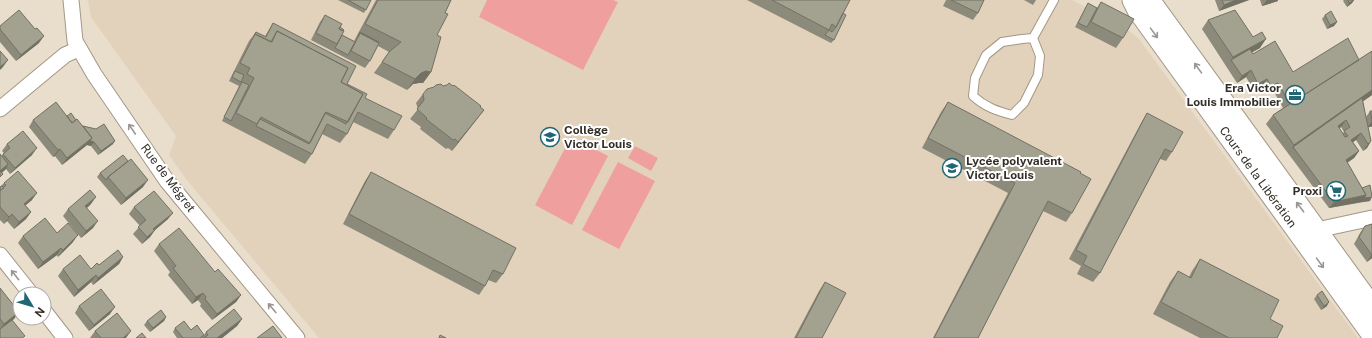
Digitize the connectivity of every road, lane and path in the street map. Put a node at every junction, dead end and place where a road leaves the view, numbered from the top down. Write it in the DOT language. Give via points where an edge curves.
graph roads {
  1 [pos="71,0"];
  2 [pos="1054,0"];
  3 [pos="1133,0"];
  4 [pos="1148,0"];
  5 [pos="1034,38"];
  6 [pos="78,49"];
  7 [pos="0,109"];
  8 [pos="1372,218"];
  9 [pos="1313,238"];
  10 [pos="0,256"];
  11 [pos="24,286"];
  12 [pos="1372,307"];
  13 [pos="52,321"];
  14 [pos="1372,334"];
  15 [pos="65,338"];
  16 [pos="297,338"];
  1 -- 6 [label="street, Rue de Mégret" via="73,33"];
  2 -- 5 [label="lane"];
  3 -- 9 [label="main road, Cours de la Libération, one-way" via="1138,10"];
  9 -- 4 [label="main road, Cours de la Libération, one-way"];
  5 -- 5 [label="lane" via="1040,56 1038,75 1024,103 1012,115 996,111 973,96 975,78 986,55 1002,42"];
  6 -- 7 [label="street" via="65,55"];
  16 -- 6 [label="street, Rue de Mégret, one-way" via="167,181"];
  8 -- 9 [label="street" via="1326,228"];
  9 -- 12 [label="main road, Cours de la Libération"];
  9 -- 14 [label="main road, Cours de la Libération, one-way"];
  11 -- 10 [label="street, one-way"];
  13 -- 15 [label="street"];
}
